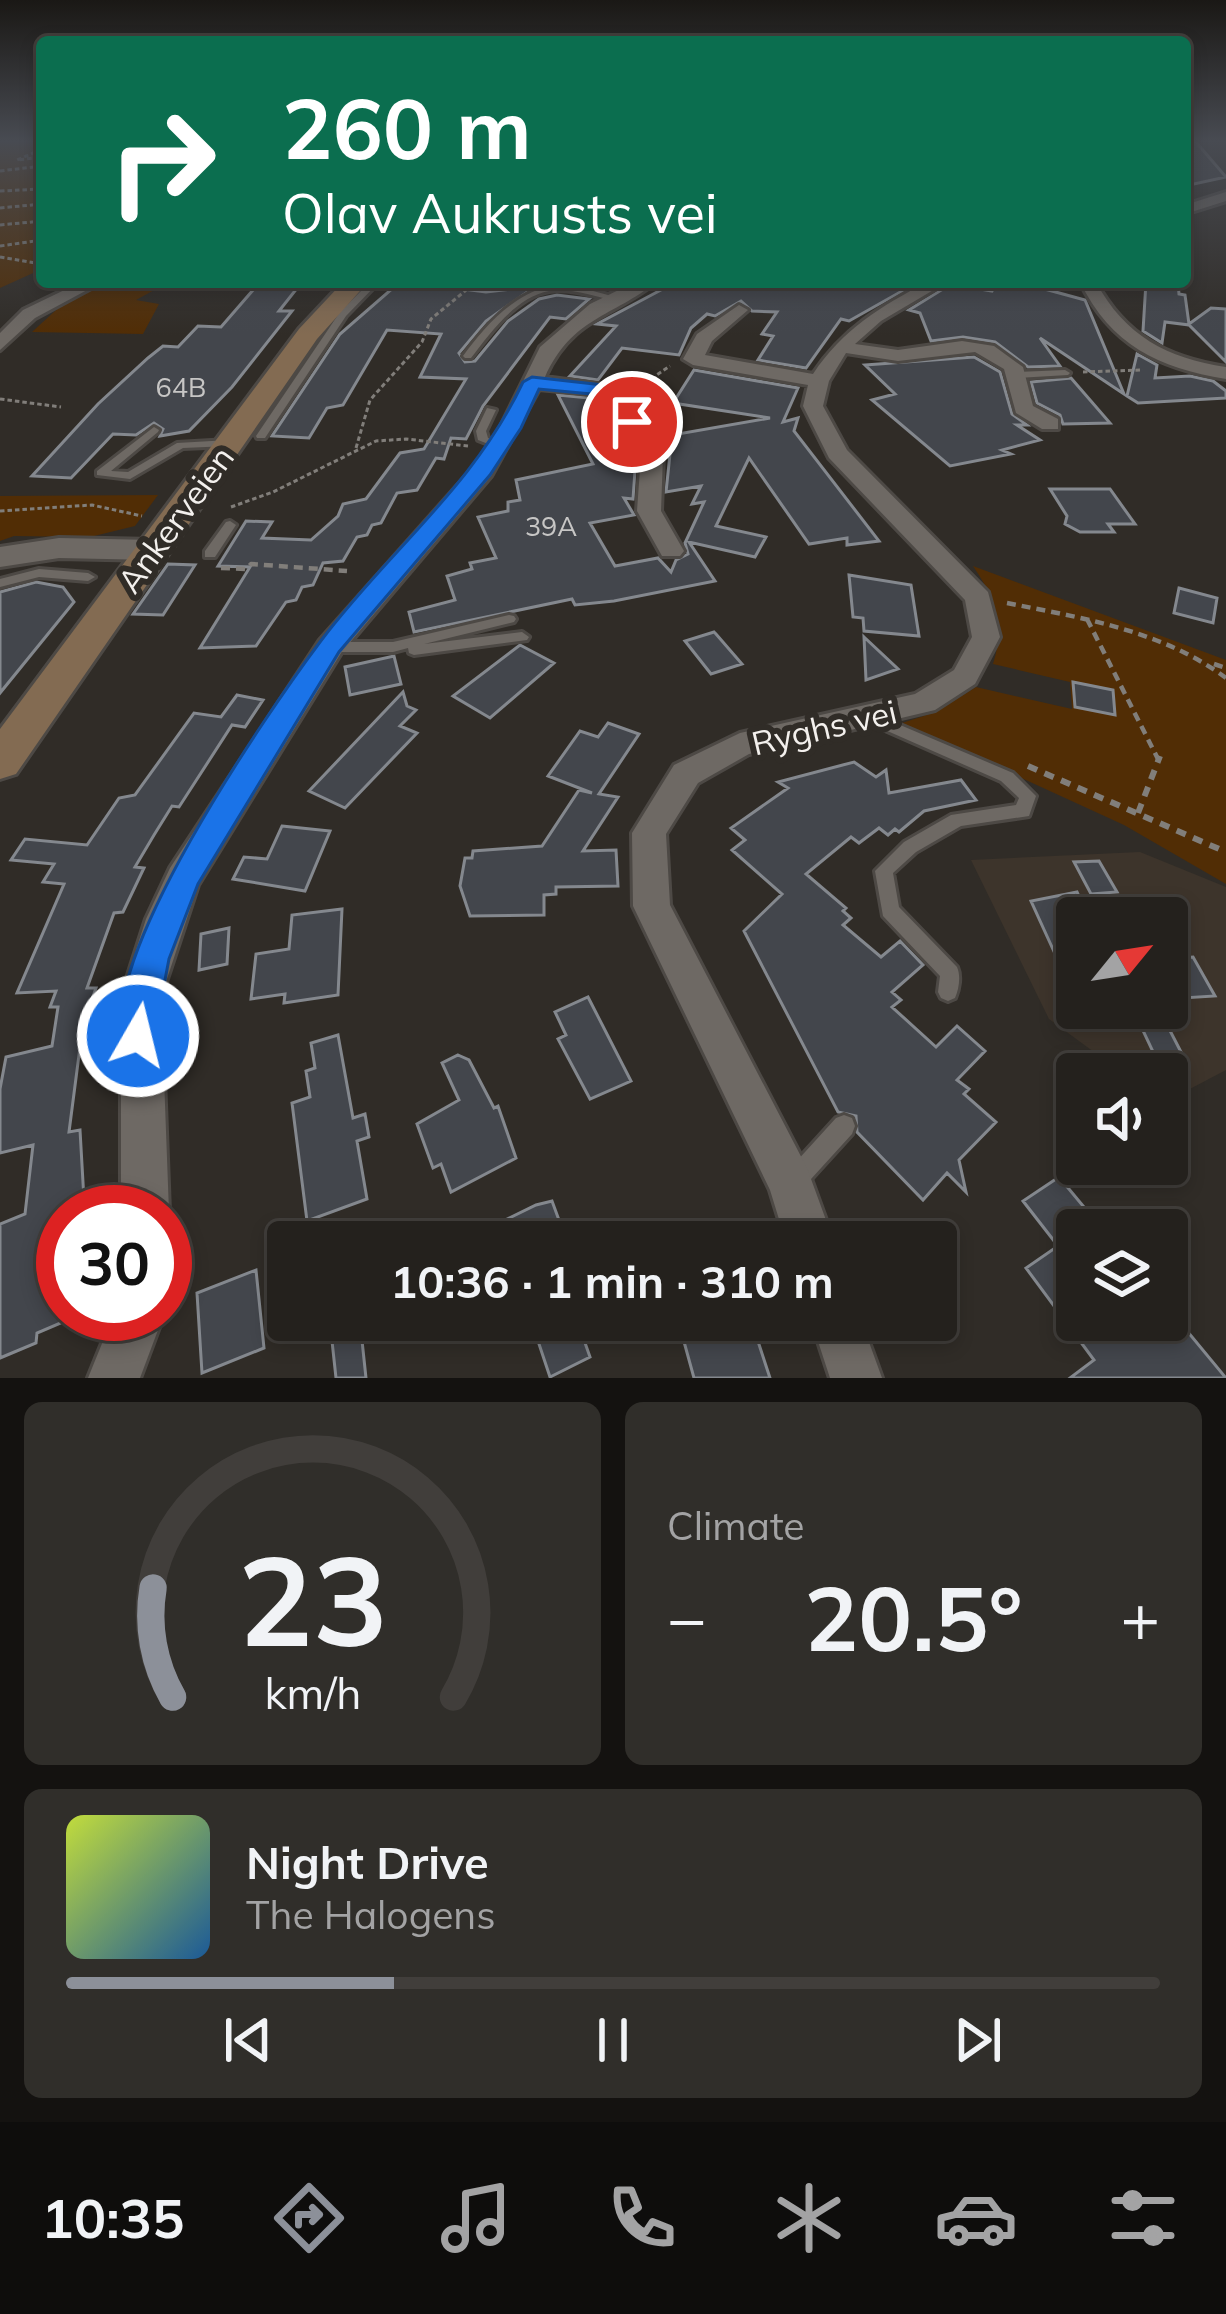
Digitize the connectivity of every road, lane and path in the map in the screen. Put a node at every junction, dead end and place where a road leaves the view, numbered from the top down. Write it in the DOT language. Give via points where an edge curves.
graph roads {
  1 [pos="36,222"];
  2 [pos="0,225"];
  3 [pos="36,241"];
  4 [pos="0,246"];
  5 [pos="0,257"];
  6 [pos="36,263"];
  7 [pos="82,288"];
  8 [pos="350,288"];
  9 [pos="369,288"];
  10 [pos="469,288"];
  11 [pos="636,288"];
  12 [pos="928,288"];
  13 [pos="1091,288"];
  14 [pos="615,298"];
  15 [pos="739,310"];
  16 [pos="0,344"];
  17 [pos="841,346"];
  18 [pos="468,356"];
  19 [pos="693,359"];
  20 [pos="1178,365"];
  21 [pos="1065,373"];
  22 [pos="1226,373"];
  23 [pos="1016,375"];
  24 [pos="818,381"];
  25 [pos="532,382"];
  26 [pos="0,399"];
  27 [pos="61,407"];
  28 [pos="490,410"];
  29 [pos="632,422"];
  30 [pos="1050,424"];
  31 [pos="154,430"];
  32 [pos="261,436"];
  33 [pos="229,443"];
  34 [pos="499,447"];
  35 [pos="356,448"];
  36 [pos="223,509"];
  37 [pos="0,512"];
  38 [pos="230,525"];
  39 [pos="151,536"];
  40 [pos="671,551"];
  41 [pos="0,557"];
  42 [pos="207,561"];
  43 [pos="347,571"];
  44 [pos="88,577"];
  45 [pos="0,583"];
  46 [pos="978,598"];
  47 [pos="509,619"];
  48 [pos="1087,619"];
  49 [pos="522,637"];
  50 [pos="330,647"];
  51 [pos="393,647"];
  52 [pos="1209,662"];
  53 [pos="1226,668"];
  54 [pos="1226,678"];
  55 [pos="872,718"];
  56 [pos="0,762"];
  57 [pos="1138,813"];
  58 [pos="1168,826"];
  59 [pos="1226,852"];
  60 [pos="948,992"];
  61 [pos="844,1126"];
  62 [pos="791,1184"];
  63 [pos="144,1185"];
  64 [pos="803,1221"];
  65 [pos="128,1341"];
  66 [pos="843,1341"];
  67 [pos="114,1378"];
  68 [pos="856,1378"];
  1 -- 2 [label="path"];
  3 -- 4 [label="path"];
  5 -- 6 [label="path"];
  7 -- 16 [label="street" via="29,314"];
  8 -- 33 [label="main road, Ankerveien"];
  9 -- 32 [label="lane"];
  10 -- 35 [label="path" via="431,319 422,342 370,400"];
  11 -- 14 [label="street"];
  12 -- 17 [label="street"];
  13 -- 20 [label="street" via="1125,339"];
  14 -- 18 [label="lane" via="541,291"];
  14 -- 25 [label="street" via="557,340"];
  15 -- 19 [label="street" via="704,338"];
  17 -- 23 [label="street" via="894,355 975,346 1004,358"];
  17 -- 24 [label="street"];
  19 -- 24 [label="street"];
  19 -- 29 [label="path" via="655,376 647,412"];
  20 -- 21 [label="path"];
  20 -- 22 [label="street"];
  21 -- 23 [label="lane"];
  23 -- 30 [label="street" via="1023,409"];
  24 -- 46 [label="street" via="813,406 837,453"];
  25 -- 29 [label="street" via="597,389"];
  25 -- 34 [label="street"];
  26 -- 27 [label="path"];
  28 -- 34 [label="lane" via="483,440"];
  29 -- 40 [label="street" via="651,446 649,511"];
  31 -- 33 [label="lane" via="101,473 130,476 182,445"];
  33 -- 39 [label="main road, Ankerveien"];
  34 -- 35 [label="path" via="394,439"];
  34 -- 50 [label="street"];
  35 -- 36 [label="path"];
  37 -- 39 [label="path" via="38,505 128,510"];
  38 -- 42 [label="lane"];
  39 -- 41 [label="street"];
  39 -- 56 [label="main road, Ankerveien"];
  42 -- 43 [label="path"];
  44 -- 45 [label="lane" via="39,573"];
  46 -- 48 [label="path"];
  46 -- 55 [label="street, Ryghs vei" via="986,637 965,677 924,703"];
  47 -- 51 [label="lane"];
  48 -- 52 [label="path"];
  48 -- 57 [label="path" via="1160,755"];
  49 -- 51 [label="lane" via="444,650"];
  50 -- 51 [label="lane"];
  50 -- 63 [label="street" via="183,879 151,959 138,1036"];
  52 -- 53 [label="path"];
  52 -- 54 [label="path"];
  55 -- 60 [label="lane" via="1007,778 1028,796 1023,811 957,820 884,871 890,910 950,973"];
  55 -- 62 [label="street, Ryghs vei" via="740,745 686,773 649,832 652,906"];
  58 -- 59 [label="path"];
  61 -- 62 [label="lane"];
  62 -- 64 [label="street, Ryghs vei"];
  65 -- 67 [label="street"];
  66 -- 68 [label="street"];
}
